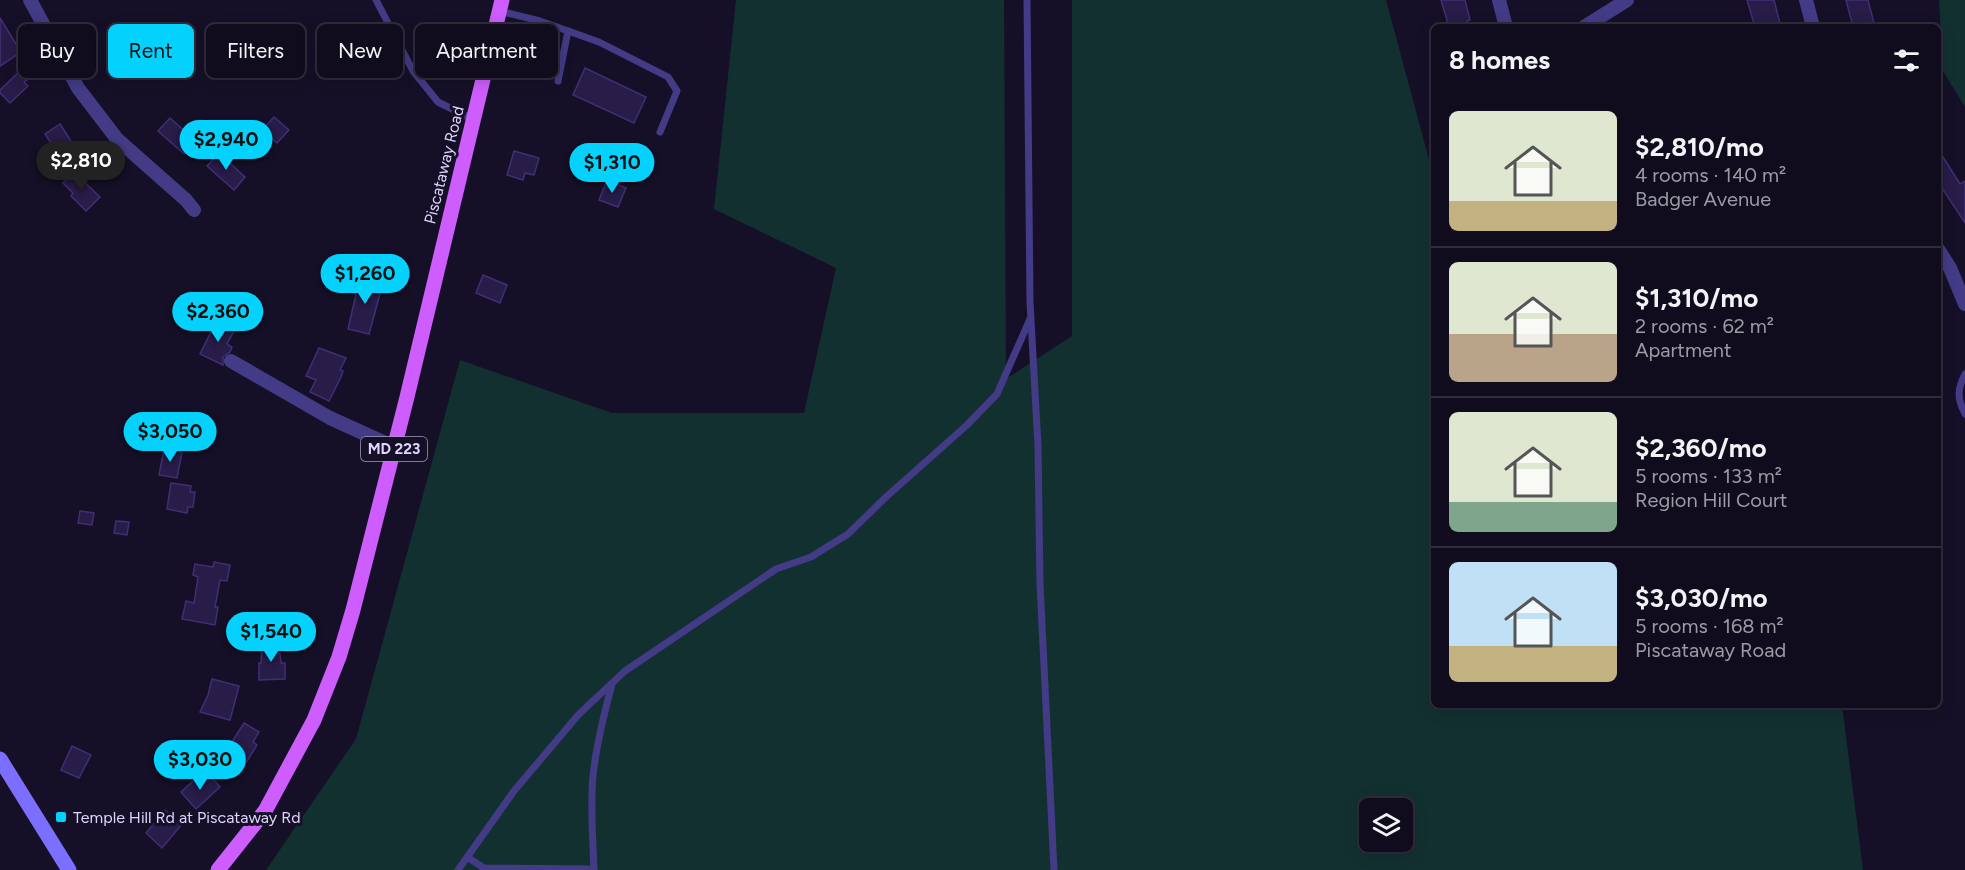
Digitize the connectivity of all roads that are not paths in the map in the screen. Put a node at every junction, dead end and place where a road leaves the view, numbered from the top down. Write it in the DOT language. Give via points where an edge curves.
graph roads {
  1 [pos="30,0"];
  2 [pos="376,0"];
  3 [pos="1027,0"];
  4 [pos="1499,0"];
  5 [pos="1628,0"];
  6 [pos="1806,0"];
  7 [pos="501,6"];
  8 [pos="1505,24"];
  9 [pos="1589,24"];
  10 [pos="1812,24"];
  11 [pos="568,31"];
  12 [pos="558,81"];
  13 [pos="474,120"];
  14 [pos="660,132"];
  15 [pos="194,210"];
  16 [pos="1941,254"];
  17 [pos="1965,304"];
  18 [pos="1031,317"];
  19 [pos="231,361"];
  20 [pos="1965,375"];
  21 [pos="1965,414"];
  22 [pos="394,447"];
  23 [pos="613,682"];
  24 [pos="0,759"];
  25 [pos="467,857"];
  26 [pos="69,870"];
  27 [pos="218,870"];
  28 [pos="458,870"];
  29 [pos="594,870"];
  30 [pos="1054,870"];
  1 -- 15 [label="street" via="84,97 117,139"];
  2 -- 13 [label="lane" via="412,71 438,102"];
  3 -- 18 [label="lane"];
  4 -- 8 [label="street"];
  5 -- 9 [label="street"];
  6 -- 10 [label="street"];
  7 -- 11 [label="lane"];
  7 -- 13 [label="main road, Piscataway Road / MD 223"];
  11 -- 12 [label="lane"];
  11 -- 14 [label="lane" via="668,77 677,91"];
  13 -- 22 [label="main road, Piscataway Road / MD 223"];
  16 -- 17 [label="street"];
  18 -- 23 [label="lane" via="997,394 848,534 811,557 776,569 624,670"];
  18 -- 30 [label="lane"];
  19 -- 22 [label="street" via="341,424"];
  20 -- 21 [label="lane" via="1959,387 1959,401"];
  22 -- 27 [label="main road, Piscataway Road / MD 223" via="353,610 314,720 265,812"];
  23 -- 25 [label="lane" via="579,714 514,791"];
  23 -- 29 [label="lane" via="593,774"];
  24 -- 26 [label="main road"];
  25 -- 28 [label="lane"];
  25 -- 29 [label="lane" via="484,868"];
}
